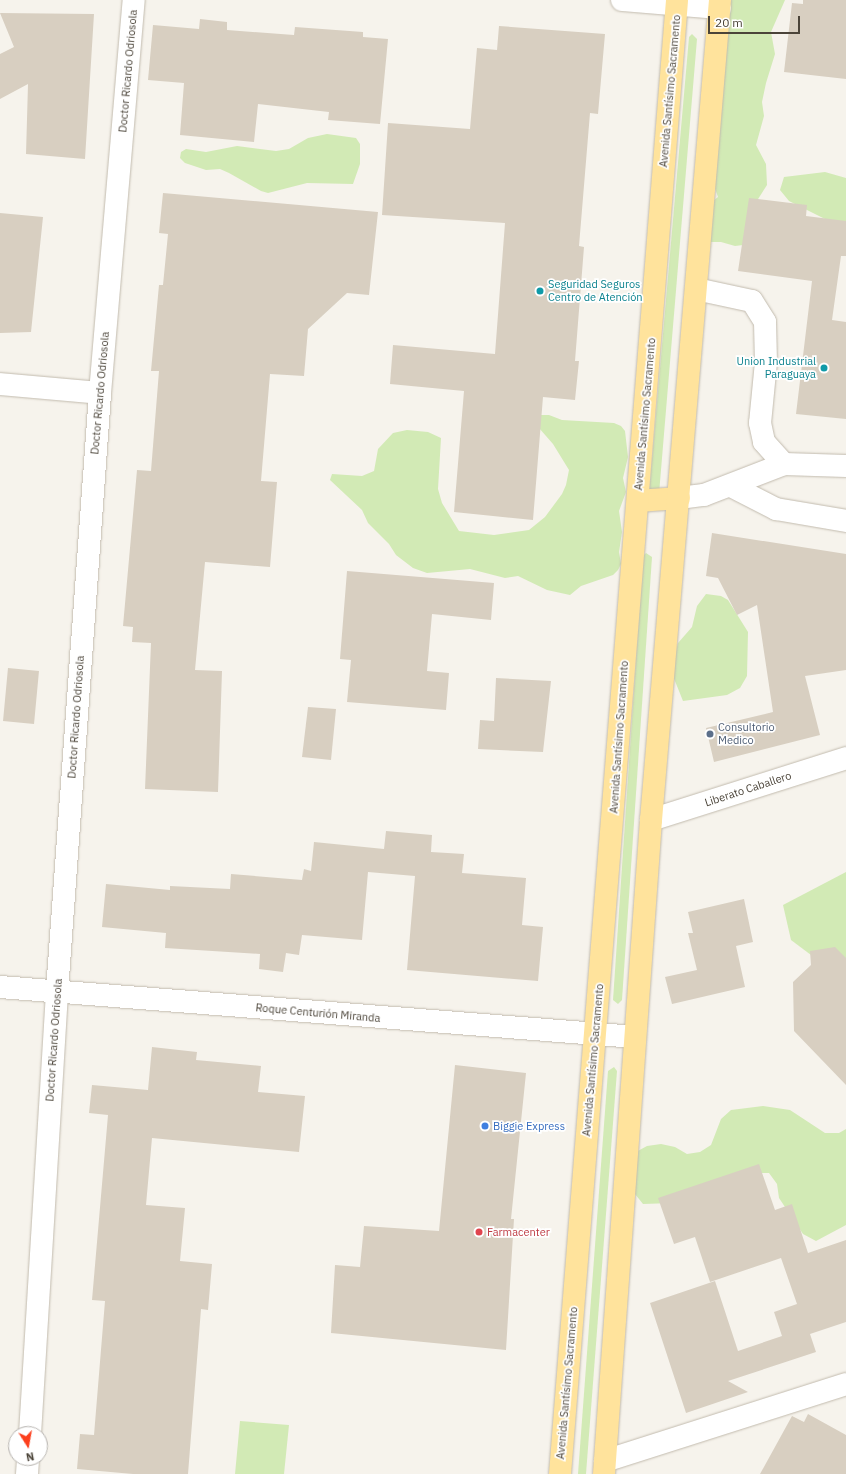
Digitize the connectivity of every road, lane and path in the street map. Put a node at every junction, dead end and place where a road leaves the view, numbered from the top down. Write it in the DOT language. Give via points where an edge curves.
graph roads {
  1 [pos="134,0"];
  2 [pos="622,0"];
  3 [pos="677,2"];
  4 [pos="720,4"];
  5 [pos="696,289"];
  6 [pos="0,384"];
  7 [pos="100,393"];
  8 [pos="784,464"];
  9 [pos="846,466"];
  10 [pos="731,486"];
  11 [pos="679,498"];
  12 [pos="638,501"];
  13 [pos="846,521"];
  14 [pos="846,758"];
  15 [pos="651,820"];
  16 [pos="0,987"];
  17 [pos="57,992"];
  18 [pos="595,1035"];
  19 [pos="636,1037"];
  20 [pos="846,1384"];
  21 [pos="30,1426"];
  22 [pos="605,1467"];
  23 [pos="560,1474"];
  1 -- 7 [label="street, Doctor Ricardo Odriosola"];
  2 -- 3 [label="street"];
  3 -- 4 [label="street"];
  3 -- 12 [label="main road, Avenida Santísimo Sacramento"];
  4 -- 5 [label="main road"];
  5 -- 8 [label="street" via="752,301 765,322 766,362 760,423 764,442"];
  5 -- 11 [label="main road"];
  6 -- 7 [label="street"];
  7 -- 17 [label="street, Doctor Ricardo Odriosola"];
  8 -- 9 [label="street"];
  8 -- 10 [label="street"];
  10 -- 11 [label="street" via="704,495"];
  10 -- 13 [label="street" via="776,509"];
  11 -- 12 [label="main road"];
  11 -- 15 [label="main road"];
  12 -- 18 [label="main road, Avenida Santísimo Sacramento"];
  14 -- 15 [label="street, Liberato Caballero"];
  15 -- 19 [label="main road"];
  16 -- 17 [label="street, Roque Centurión Miranda"];
  17 -- 18 [label="street, Roque Centurión Miranda"];
  17 -- 21 [label="street, Doctor Ricardo Odriosola"];
  18 -- 19 [label="street, Roque Centurión Miranda"];
  18 -- 23 [label="main road, Avenida Santísimo Sacramento"];
  19 -- 22 [label="main road"];
  20 -- 22 [label="street"];
}
